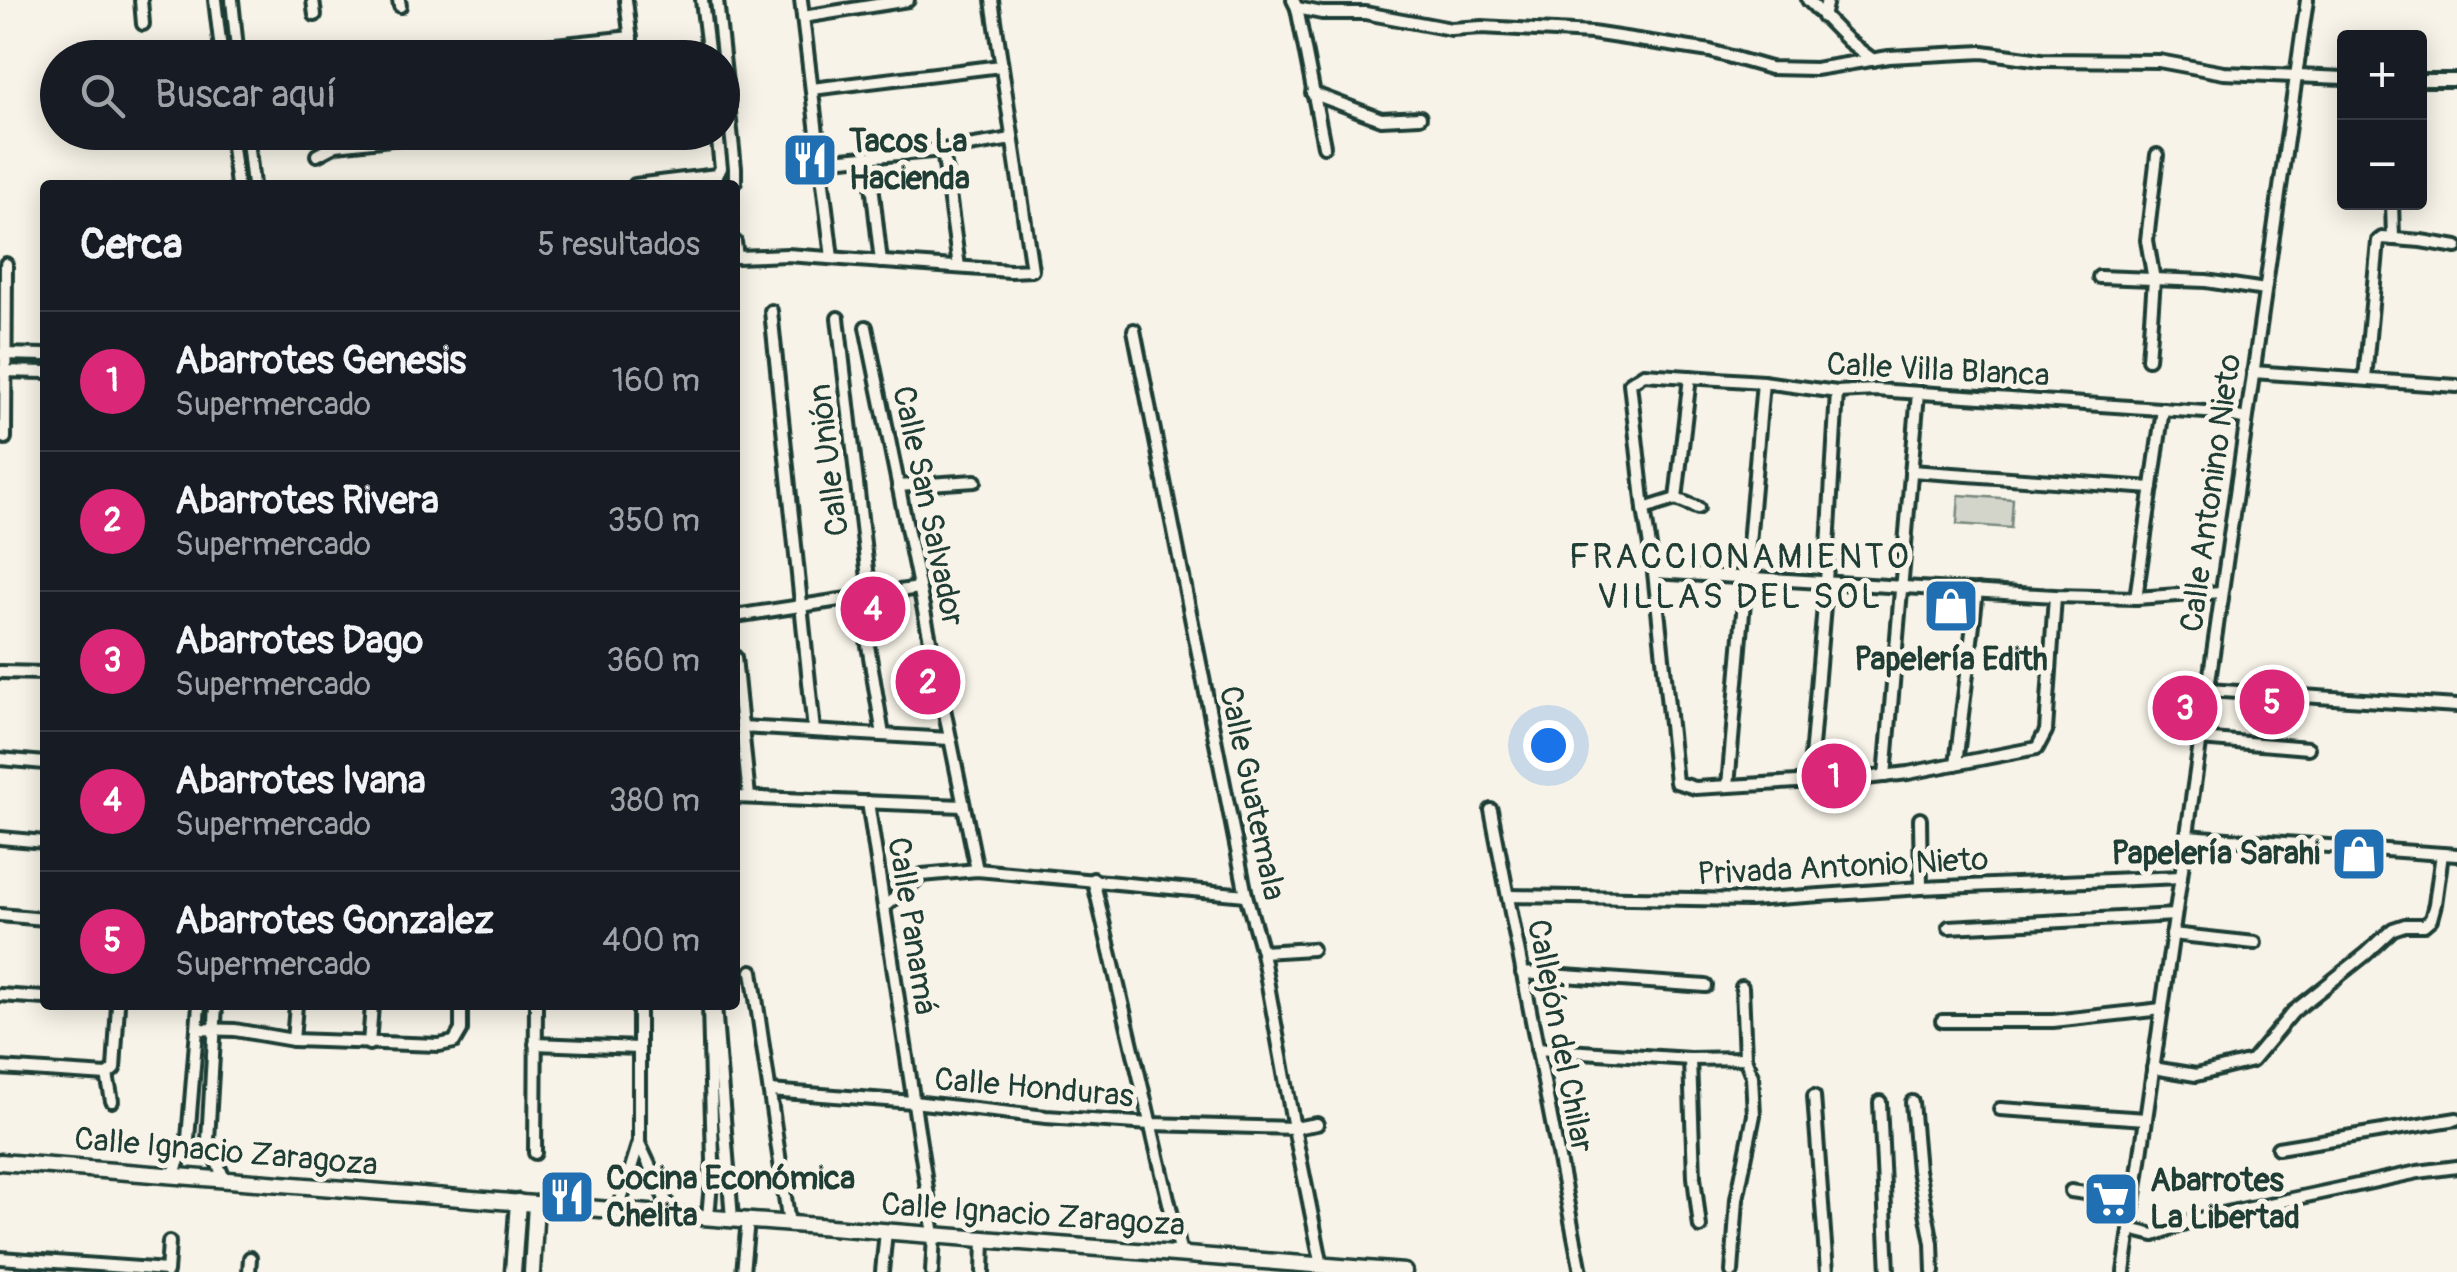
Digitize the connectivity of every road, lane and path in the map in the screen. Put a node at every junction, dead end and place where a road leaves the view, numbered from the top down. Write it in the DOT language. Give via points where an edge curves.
graph roads {
  1 [pos="140,0"];
  2 [pos="215,0"];
  3 [pos="232,0"];
  4 [pos="313,0"];
  5 [pos="626,0"];
  6 [pos="702,0"];
  7 [pos="717,0"];
  8 [pos="801,0"];
  9 [pos="908,0"];
  10 [pos="992,0"];
  11 [pos="1365,0"];
  12 [pos="1808,0"];
  13 [pos="1827,0"];
  14 [pos="2306,0"];
  15 [pos="1295,4"];
  16 [pos="1364,14"];
  17 [pos="315,16"];
  18 [pos="803,17"];
  19 [pos="1823,17"];
  20 [pos="143,24"];
  21 [pos="630,37"];
  22 [pos="220,40"];
  23 [pos="236,40"];
  24 [pos="601,40"];
  25 [pos="630,40"];
  26 [pos="706,40"];
  27 [pos="721,40"];
  28 [pos="1873,60"];
  29 [pos="1002,66"];
  30 [pos="2296,77"];
  31 [pos="2337,78"];
  32 [pos="2427,80"];
  33 [pos="2457,80"];
  34 [pos="812,90"];
  35 [pos="1312,93"];
  36 [pos="1420,117"];
  37 [pos="1012,139"];
  38 [pos="1324,146"];
  39 [pos="232,150"];
  40 [pos="248,150"];
  41 [pos="326,150"];
  42 [pos="719,150"];
  43 [pos="733,150"];
  44 [pos="944,150"];
  45 [pos="317,155"];
  46 [pos="2158,155"];
  47 [pos="870,158"];
  48 [pos="820,161"];
  49 [pos="236,180"];
  50 [pos="251,180"];
  51 [pos="720,180"];
  52 [pos="735,180"];
  53 [pos="2392,210"];
  54 [pos="2393,238"];
  55 [pos="2457,247"];
  56 [pos="740,257"];
  57 [pos="832,258"];
  58 [pos="880,262"];
  59 [pos="6,264"];
  60 [pos="959,267"];
  61 [pos="2099,277"];
  62 [pos="2154,280"];
  63 [pos="2265,290"];
  64 [pos="771,311"];
  65 [pos="838,318"];
  66 [pos="866,327"];
  67 [pos="1134,330"];
  68 [pos="2,354"];
  69 [pos="40,355"];
  70 [pos="2148,359"];
  71 [pos="2,371"];
  72 [pos="40,372"];
  73 [pos="2253,372"];
  74 [pos="1690,377"];
  75 [pos="2365,379"];
  76 [pos="1762,382"];
  77 [pos="2457,386"];
  78 [pos="1837,392"];
  79 [pos="1918,393"];
  80 [pos="2164,409"];
  81 [pos="2246,419"];
  82 [pos="4,438"];
  83 [pos="1911,471"];
  84 [pos="975,481"];
  85 [pos="898,486"];
  86 [pos="2152,488"];
  87 [pos="1676,499"];
  88 [pos="1698,508"];
  89 [pos="1644,509"];
  90 [pos="1654,572"];
  91 [pos="1748,577"];
  92 [pos="1826,582"];
  93 [pos="1902,587"];
  94 [pos="919,588"];
  95 [pos="1977,591"];
  96 [pos="2222,592"];
  97 [pos="865,596"];
  98 [pos="2055,596"];
  99 [pos="2136,598"];
  100 [pos="801,606"];
  101 [pos="740,615"];
  102 [pos="0,672"];
  103 [pos="40,673"];
  104 [pos="2208,690"];
  105 [pos="2457,706"];
  106 [pos="740,708"];
  107 [pos="742,728"];
  108 [pos="814,731"];
  109 [pos="883,735"];
  110 [pos="950,739"];
  111 [pos="2200,739"];
  112 [pos="2308,748"];
  113 [pos="0,759"];
  114 [pos="40,763"];
  115 [pos="1956,764"];
  116 [pos="1885,776"];
  117 [pos="1809,782"];
  118 [pos="1728,786"];
  119 [pos="740,797"];
  120 [pos="750,798"];
  121 [pos="868,802"];
  122 [pos="964,806"];
  123 [pos="1490,810"];
  124 [pos="1920,819"];
  125 [pos="2186,836"];
  126 [pos="0,838"];
  127 [pos="40,842"];
  128 [pos="2442,854"];
  129 [pos="2457,854"];
  130 [pos="976,870"];
  131 [pos="2180,877"];
  132 [pos="1093,879"];
  133 [pos="1921,888"];
  134 [pos="1246,895"];
  135 [pos="1508,896"];
  136 [pos="884,906"];
  137 [pos="0,915"];
  138 [pos="2175,915"];
  139 [pos="40,919"];
  140 [pos="1950,927"];
  141 [pos="2172,934"];
  142 [pos="2255,943"];
  143 [pos="1312,949"];
  144 [pos="1262,952"];
  145 [pos="752,971"];
  146 [pos="1522,973"];
  147 [pos="1706,986"];
  148 [pos="1742,987"];
  149 [pos="0,995"];
  150 [pos="40,998"];
  151 [pos="2162,1009"];
  152 [pos="118,1010"];
  153 [pos="199,1010"];
  154 [pos="216,1010"];
  155 [pos="296,1010"];
  156 [pos="372,1010"];
  157 [pos="461,1010"];
  158 [pos="536,1010"];
  159 [pos="638,1010"];
  160 [pos="712,1010"];
  161 [pos="713,1010"];
  162 [pos="1942,1021"];
  163 [pos="197,1028"];
  164 [pos="214,1029"];
  165 [pos="293,1040"];
  166 [pos="369,1044"];
  167 [pos="536,1044"];
  168 [pos="638,1048"];
  169 [pos="1537,1049"];
  170 [pos="1745,1058"];
  171 [pos="1690,1059"];
  172 [pos="0,1068"];
  173 [pos="2153,1068"];
  174 [pos="107,1076"];
  175 [pos="770,1090"];
  176 [pos="1814,1096"];
  177 [pos="112,1101"];
  178 [pos="914,1102"];
  179 [pos="1880,1102"];
  180 [pos="1912,1102"];
  181 [pos="2000,1110"];
  182 [pos="2077,1120"];
  183 [pos="2457,1120"];
  184 [pos="2145,1122"];
  185 [pos="1151,1124"];
  186 [pos="1317,1124"];
  187 [pos="1294,1128"];
  188 [pos="188,1139"];
  189 [pos="208,1140"];
  190 [pos="638,1142"];
  191 [pos="2278,1148"];
  192 [pos="535,1153"];
  193 [pos="713,1160"];
  194 [pos="728,1161"];
  195 [pos="0,1162"];
  196 [pos="2457,1166"];
  197 [pos="172,1175"];
  198 [pos="224,1179"];
  199 [pos="2071,1191"];
  200 [pos="2134,1200"];
  201 [pos="518,1202"];
  202 [pos="536,1204"];
  203 [pos="618,1210"];
  204 [pos="672,1214"];
  205 [pos="708,1217"];
  206 [pos="740,1220"];
  207 [pos="789,1224"];
  208 [pos="1700,1227"];
  209 [pos="2130,1229"];
  210 [pos="886,1231"];
  211 [pos="934,1235"];
  212 [pos="984,1239"];
  213 [pos="169,1242"];
  214 [pos="1181,1254"];
  215 [pos="0,1258"];
  216 [pos="250,1258"];
  217 [pos="1322,1266"];
  218 [pos="83,1268"];
  219 [pos="1343,1270"];
  220 [pos="167,1271"];
  221 [pos="249,1272"];
  222 [pos="513,1272"];
  223 [pos="532,1272"];
  224 [pos="743,1272"];
  225 [pos="882,1272"];
  226 [pos="932,1272"];
  227 [pos="983,1272"];
  228 [pos="1404,1272"];
  229 [pos="1581,1272"];
  230 [pos="1732,1272"];
  231 [pos="1827,1272"];
  232 [pos="1888,1272"];
  233 [pos="1933,1272"];
  234 [pos="2124,1272"];
  1 -- 20 [label="street"];
  2 -- 22 [label="street"];
  3 -- 23 [label="street"];
  4 -- 17 [label="street"];
  5 -- 21 [label="street"];
  6 -- 26 [label="street"];
  7 -- 27 [label="street"];
  8 -- 18 [label="street"];
  9 -- 18 [label="street"];
  10 -- 29 [label="street"];
  11 -- 16 [label="street"];
  12 -- 19 [label="street"];
  13 -- 19 [label="street"];
  14 -- 30 [label="street, Calle Antonino Nieto"];
  15 -- 16 [label="street" via="1322,13"];
  15 -- 35 [label="street"];
  16 -- 28 [label="street" via="1451,29 1592,33 1770,68"];
  18 -- 34 [label="street"];
  19 -- 28 [label="street"];
  21 -- 24 [label="street"];
  21 -- 25 [label="street"];
  28 -- 30 [label="street" via="1983,52 2041,60 2159,60"];
  29 -- 34 [label="street"];
  29 -- 37 [label="street"];
  30 -- 31 [label="street"];
  30 -- 63 [label="street, Calle Antonino Nieto"];
  32 -- 33 [label="street"];
  34 -- 48 [label="street"];
  35 -- 36 [label="street" via="1381,120"];
  35 -- 38 [label="street"];
  37 -- 44 [label="street"];
  37 -- 60 [label="street" via="1032,270"];
  39 -- 49 [label="street"];
  40 -- 50 [label="street"];
  41 -- 45 [label="street"];
  42 -- 51 [label="street"];
  43 -- 52 [label="street"];
  44 -- 47 [label="street"];
  44 -- 60 [label="street"];
  46 -- 62 [label="street" via="2147,240"];
  47 -- 48 [label="street"];
  47 -- 58 [label="street"];
  48 -- 57 [label="street"];
  53 -- 54 [label="street"];
  54 -- 55 [label="street"];
  54 -- 75 [label="street" via="2378,241"];
  56 -- 57 [label="street"];
  57 -- 58 [label="street"];
  58 -- 60 [label="street"];
  59 -- 68 [label="street"];
  61 -- 62 [label="street"];
  62 -- 63 [label="street"];
  62 -- 70 [label="street"];
  63 -- 73 [label="street, Calle Antonino Nieto"];
  64 -- 100 [label="street"];
  65 -- 97 [label="street, Calle Unión"];
  66 -- 85 [label="street, Calle San Salvador"];
  67 -- 134 [label="street, Calle Guatemala"];
  68 -- 69 [label="street"];
  68 -- 71 [label="street"];
  71 -- 72 [label="street"];
  71 -- 82 [label="street"];
  73 -- 75 [label="street"];
  73 -- 81 [label="street, Calle Antonino Nieto"];
  74 -- 76 [label="street, Calle Villa Blanca"];
  74 -- 87 [label="street"];
  74 -- 89 [label="street, Calle Villa Blanca" via="1644,374 1630,382"];
  75 -- 77 [label="street"];
  76 -- 78 [label="street, Calle Villa Blanca"];
  76 -- 91 [label="street"];
  78 -- 79 [label="street, Calle Villa Blanca"];
  78 -- 92 [label="street"];
  79 -- 80 [label="street, Calle Villa Blanca"];
  79 -- 83 [label="street"];
  80 -- 81 [label="street, Calle Villa Blanca"];
  80 -- 86 [label="street"];
  81 -- 96 [label="street, Calle Antonino Nieto"];
  83 -- 86 [label="street"];
  83 -- 93 [label="street"];
  84 -- 85 [label="street"];
  85 -- 94 [label="street, Calle San Salvador"];
  86 -- 99 [label="street"];
  87 -- 88 [label="street"];
  87 -- 89 [label="street"];
  89 -- 90 [label="street"];
  90 -- 91 [label="street"];
  90 -- 118 [label="street" via="1676,782"];
  91 -- 92 [label="street"];
  91 -- 118 [label="street"];
  92 -- 93 [label="street"];
  92 -- 117 [label="street"];
  93 -- 95 [label="street"];
  93 -- 116 [label="street"];
  94 -- 97 [label="street"];
  94 -- 110 [label="street, Calle San Salvador"];
  95 -- 98 [label="street"];
  95 -- 115 [label="street"];
  96 -- 99 [label="street"];
  96 -- 104 [label="street, Calle Antonino Nieto"];
  97 -- 100 [label="street"];
  97 -- 109 [label="street, Calle Unión"];
  98 -- 99 [label="street"];
  98 -- 115 [label="street" via="2046,731 2037,748"];
  100 -- 101 [label="street"];
  100 -- 108 [label="street"];
  102 -- 103 [label="street"];
  104 -- 105 [label="street"];
  104 -- 111 [label="street, Calle Antonino Nieto"];
  106 -- 107 [label="street"];
  107 -- 108 [label="street"];
  107 -- 120 [label="street"];
  108 -- 109 [label="street"];
  109 -- 110 [label="street"];
  110 -- 122 [label="street, Calle San Salvador"];
  111 -- 112 [label="street"];
  111 -- 125 [label="street, Calle Antonino Nieto"];
  113 -- 114 [label="street"];
  115 -- 116 [label="street"];
  116 -- 117 [label="street"];
  117 -- 118 [label="street"];
  119 -- 120 [label="street"];
  120 -- 121 [label="street"];
  121 -- 122 [label="street"];
  121 -- 136 [label="street, Calle Panamá"];
  122 -- 130 [label="street, Calle San Salvador"];
  123 -- 135 [label="street, Callejón del Chilar"];
  124 -- 133 [label="street"];
  125 -- 128 [label="street"];
  125 -- 131 [label="street, Calle Antonino Nieto"];
  126 -- 127 [label="street"];
  128 -- 129 [label="street"];
  128 -- 173 [label="street" via="2431,919 2393,928 2292,1012 2252,1061 2196,1075"];
  130 -- 132 [label="street"];
  130 -- 136 [label="street" via="922,875"];
  131 -- 133 [label="street, Privada Antonio Nieto"];
  131 -- 138 [label="street, Calle Antonino Nieto"];
  132 -- 134 [label="street"];
  132 -- 185 [label="street"];
  133 -- 135 [label="street, Privada Antonio Nieto" via="1750,900"];
  134 -- 144 [label="street, Calle Guatemala"];
  135 -- 146 [label="street, Callejón del Chilar"];
  136 -- 178 [label="street, Calle Panamá"];
  137 -- 139 [label="street"];
  138 -- 140 [label="street"];
  138 -- 141 [label="street, Calle Antonino Nieto"];
  141 -- 142 [label="street"];
  141 -- 151 [label="street, Calle Antonino Nieto"];
  143 -- 144 [label="street"];
  144 -- 187 [label="street, Calle Guatemala"];
  145 -- 175 [label="street"];
  146 -- 147 [label="street"];
  146 -- 169 [label="street, Callejón del Chilar"];
  148 -- 170 [label="street"];
  149 -- 150 [label="street"];
  151 -- 162 [label="street" via="2053,1020"];
  151 -- 173 [label="street, Calle Antonino Nieto"];
  152 -- 174 [label="street" via="114,1069"];
  153 -- 163 [label="street"];
  154 -- 164 [label="street"];
  155 -- 165 [label="street"];
  156 -- 166 [label="street"];
  157 -- 166 [label="street" via="454,1042"];
  158 -- 167 [label="street"];
  159 -- 168 [label="street"];
  160 -- 193 [label="street"];
  161 -- 194 [label="street"];
  163 -- 164 [label="street"];
  163 -- 188 [label="street"];
  164 -- 165 [label="street"];
  164 -- 189 [label="street"];
  165 -- 166 [label="street"];
  167 -- 168 [label="street"];
  167 -- 192 [label="street"];
  168 -- 190 [label="street"];
  169 -- 171 [label="street"];
  169 -- 229 [label="street, Callejón del Chilar"];
  170 -- 171 [label="street"];
  170 -- 230 [label="street" via="1754,1115 1737,1199"];
  171 -- 208 [label="street"];
  172 -- 174 [label="street"];
  173 -- 184 [label="street, Calle Antonino Nieto"];
  174 -- 177 [label="street"];
  175 -- 178 [label="street, Calle Honduras"];
  175 -- 207 [label="street"];
  176 -- 231 [label="street"];
  178 -- 185 [label="street, Calle Honduras"];
  178 -- 211 [label="street, Calle Panamá"];
  179 -- 232 [label="street"];
  180 -- 233 [label="street"];
  181 -- 184 [label="street"];
  182 -- 184 [label="street"];
  183 -- 191 [label="street"];
  184 -- 200 [label="street, Calle Antonino Nieto"];
  185 -- 187 [label="street, Calle Honduras"];
  185 -- 214 [label="street"];
  186 -- 187 [label="street, Calle Honduras"];
  187 -- 217 [label="street, Calle Guatemala"];
  188 -- 189 [label="street"];
  188 -- 197 [label="street"];
  189 -- 198 [label="street"];
  190 -- 203 [label="street"];
  190 -- 204 [label="street"];
  193 -- 194 [label="street"];
  193 -- 205 [label="street"];
  194 -- 206 [label="street"];
  195 -- 197 [label="main road, Calle Ignacio Zaragoza"];
  196 -- 209 [label="street" via="2154,1234"];
  197 -- 198 [label="main road, Calle Ignacio Zaragoza"];
  198 -- 201 [label="main road, Calle Ignacio Zaragoza"];
  199 -- 200 [label="street"];
  200 -- 209 [label="street, Calle Antonino Nieto"];
  201 -- 202 [label="main road, Calle Ignacio Zaragoza"];
  201 -- 222 [label="main road"];
  202 -- 203 [label="main road, Calle Ignacio Zaragoza"];
  202 -- 223 [label="main road"];
  203 -- 204 [label="main road, Calle Ignacio Zaragoza"];
  204 -- 205 [label="main road, Calle Ignacio Zaragoza"];
  205 -- 206 [label="main road, Calle Ignacio Zaragoza"];
  206 -- 207 [label="main road, Calle Ignacio Zaragoza"];
  206 -- 224 [label="street"];
  207 -- 210 [label="main road, Calle Ignacio Zaragoza"];
  209 -- 234 [label="street, Calle Antonino Nieto"];
  210 -- 211 [label="main road, Calle Ignacio Zaragoza"];
  210 -- 225 [label="street"];
  211 -- 212 [label="main road, Calle Ignacio Zaragoza"];
  211 -- 226 [label="street, Calle Panamá"];
  212 -- 214 [label="main road, Calle Ignacio Zaragoza"];
  212 -- 227 [label="street"];
  213 -- 220 [label="street"];
  214 -- 217 [label="main road, Calle Ignacio Zaragoza"];
  215 -- 218 [label="street"];
  216 -- 221 [label="street"];
  217 -- 219 [label="main road, Calle Ignacio Zaragoza"];
  218 -- 220 [label="street"];
  219 -- 228 [label="main road, Calle Ignacio Zaragoza"];
}
